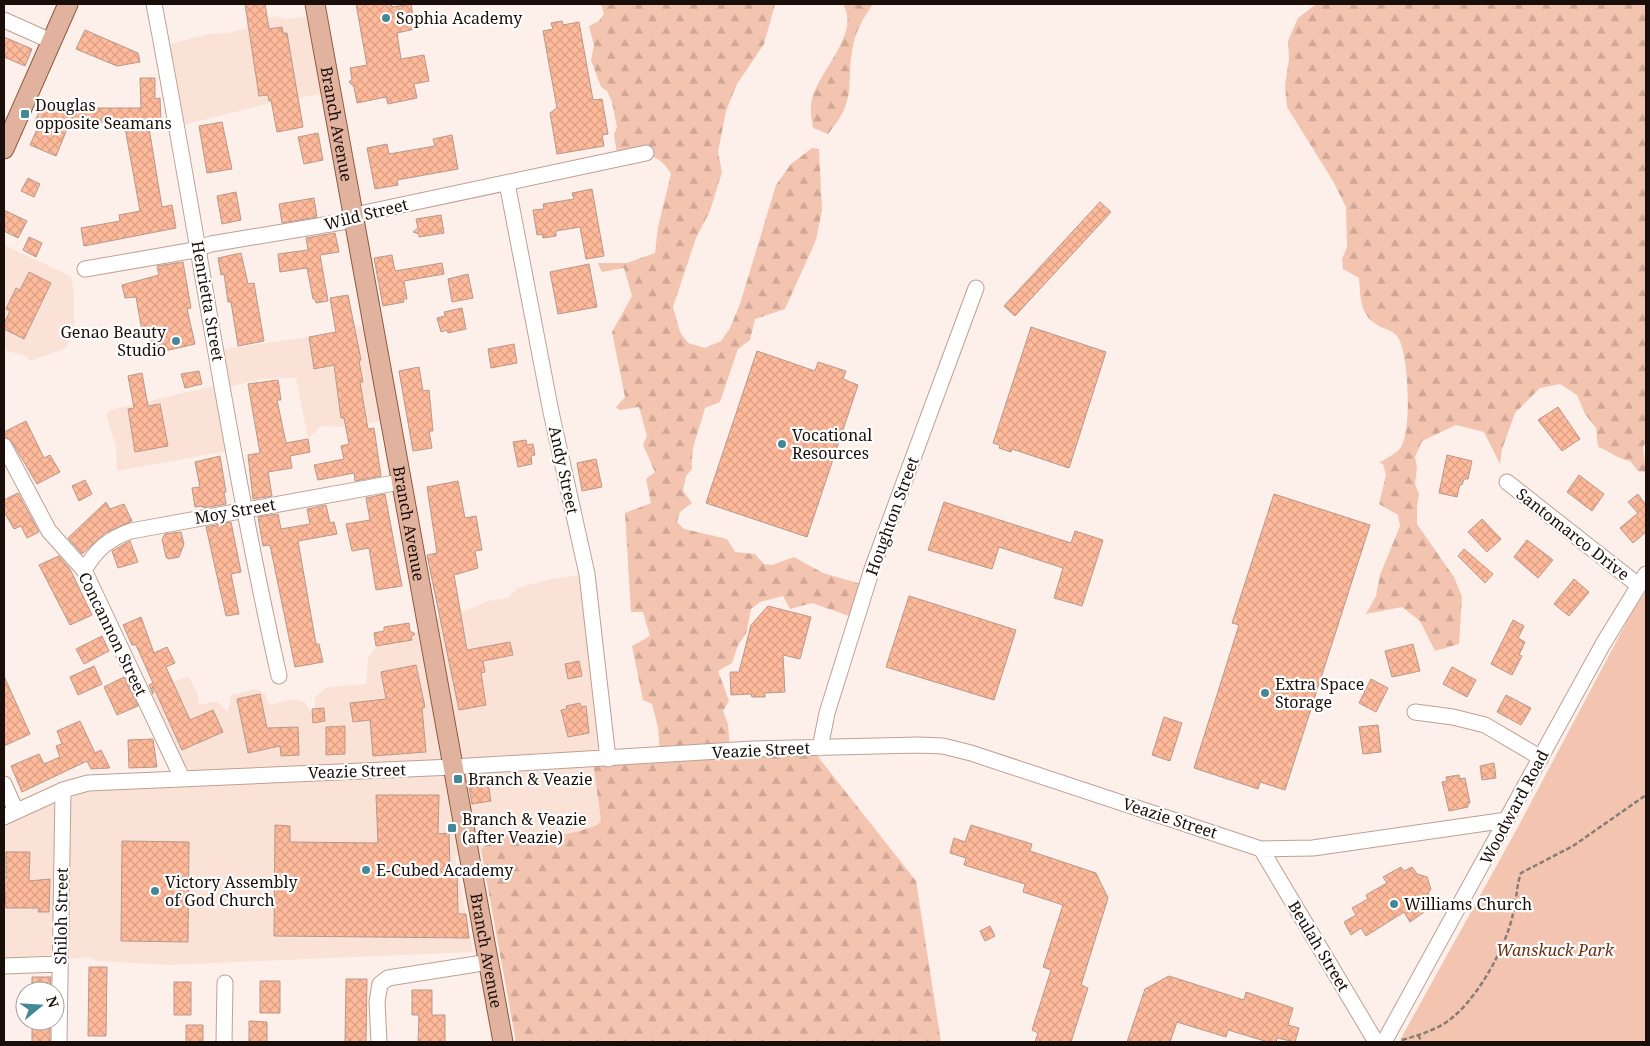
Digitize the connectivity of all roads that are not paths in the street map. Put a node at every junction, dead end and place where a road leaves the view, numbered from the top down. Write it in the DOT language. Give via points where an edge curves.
graph roads {
  1 [pos="68,4"];
  2 [pos="154,4"];
  3 [pos="315,4"];
  4 [pos="4,20"];
  5 [pos="51,41"];
  6 [pos="9,124"];
  7 [pos="4,149"];
  8 [pos="646,153"];
  9 [pos="507,183"];
  10 [pos="354,217"];
  11 [pos="198,248"];
  12 [pos="85,269"];
  13 [pos="976,288"];
  14 [pos="4,446"];
  15 [pos="400,482"];
  16 [pos="1507,482"];
  17 [pos="244,509"];
  18 [pos="84,570"];
  19 [pos="1642,580"];
  20 [pos="279,676"];
  21 [pos="1414,712"];
  22 [pos="820,748"];
  23 [pos="1540,758"];
  24 [pos="608,759"];
  25 [pos="453,767"];
  26 [pos="182,778"];
  27 [pos="4,784"];
  28 [pos="63,790"];
  29 [pos="10,814"];
  30 [pos="1507,820"];
  31 [pos="1261,849"];
  32 [pos="489,962"];
  33 [pos="60,964"];
  34 [pos="4,966"];
  35 [pos="225,984"];
  36 [pos="59,1042"];
  37 [pos="224,1042"];
  38 [pos="379,1042"];
  39 [pos="503,1042"];
  40 [pos="1376,1042"];
  41 [pos="1384,1042"];
  1 -- 5 [label="main road"];
  2 -- 11 [label="street, Henrietta Street"];
  3 -- 10 [label="main road, Branch Avenue"];
  4 -- 5 [label="street"];
  5 -- 6 [label="main road"];
  6 -- 7 [label="main road"];
  8 -- 9 [label="street, Wild Street"];
  9 -- 10 [label="street, Wild Street"];
  9 -- 24 [label="street, Andy Street" via="586,574"];
  10 -- 11 [label="street, Wild Street" via="342,222"];
  10 -- 15 [label="main road, Branch Avenue"];
  11 -- 12 [label="street, Wild Street"];
  11 -- 17 [label="street, Henrietta Street"];
  13 -- 22 [label="street, Houghton Street" via="872,569 827,714"];
  14 -- 18 [label="street, Concannon Street" via="48,531"];
  15 -- 17 [label="street, Moy Street"];
  15 -- 25 [label="main road, Branch Avenue"];
  16 -- 19 [label="street, Santomarco Drive"];
  17 -- 18 [label="street, Moy Street" via="131,531 100,547"];
  17 -- 20 [label="street, Henrietta Street"];
  18 -- 26 [label="street, Concannon Street"];
  19 -- 23 [label="street, Woodward Road"];
  21 -- 23 [label="street" via="1453,716 1485,725"];
  22 -- 24 [label="street, Veazie Street"];
  22 -- 31 [label="street, Veazie Street" via="943,746"];
  23 -- 30 [label="street, Woodward Road"];
  24 -- 25 [label="street, Veazie Street"];
  25 -- 26 [label="street, Veazie Street"];
  25 -- 32 [label="main road, Branch Avenue"];
  26 -- 28 [label="street, Veazie Street" via="88,782"];
  27 -- 29 [label="street"];
  28 -- 29 [label="street, Veazie Street"];
  28 -- 33 [label="street, Shiloh Street"];
  30 -- 31 [label="street, Veazie Street" via="1313,848"];
  30 -- 41 [label="street, Woodward Road"];
  31 -- 40 [label="street, Beulah Street"];
  32 -- 38 [label="street" via="388,978 380,984 377,1002"];
  32 -- 39 [label="main road, Branch Avenue"];
  33 -- 34 [label="street"];
  33 -- 36 [label="street, Shiloh Street"];
  35 -- 37 [label="street"];
}
